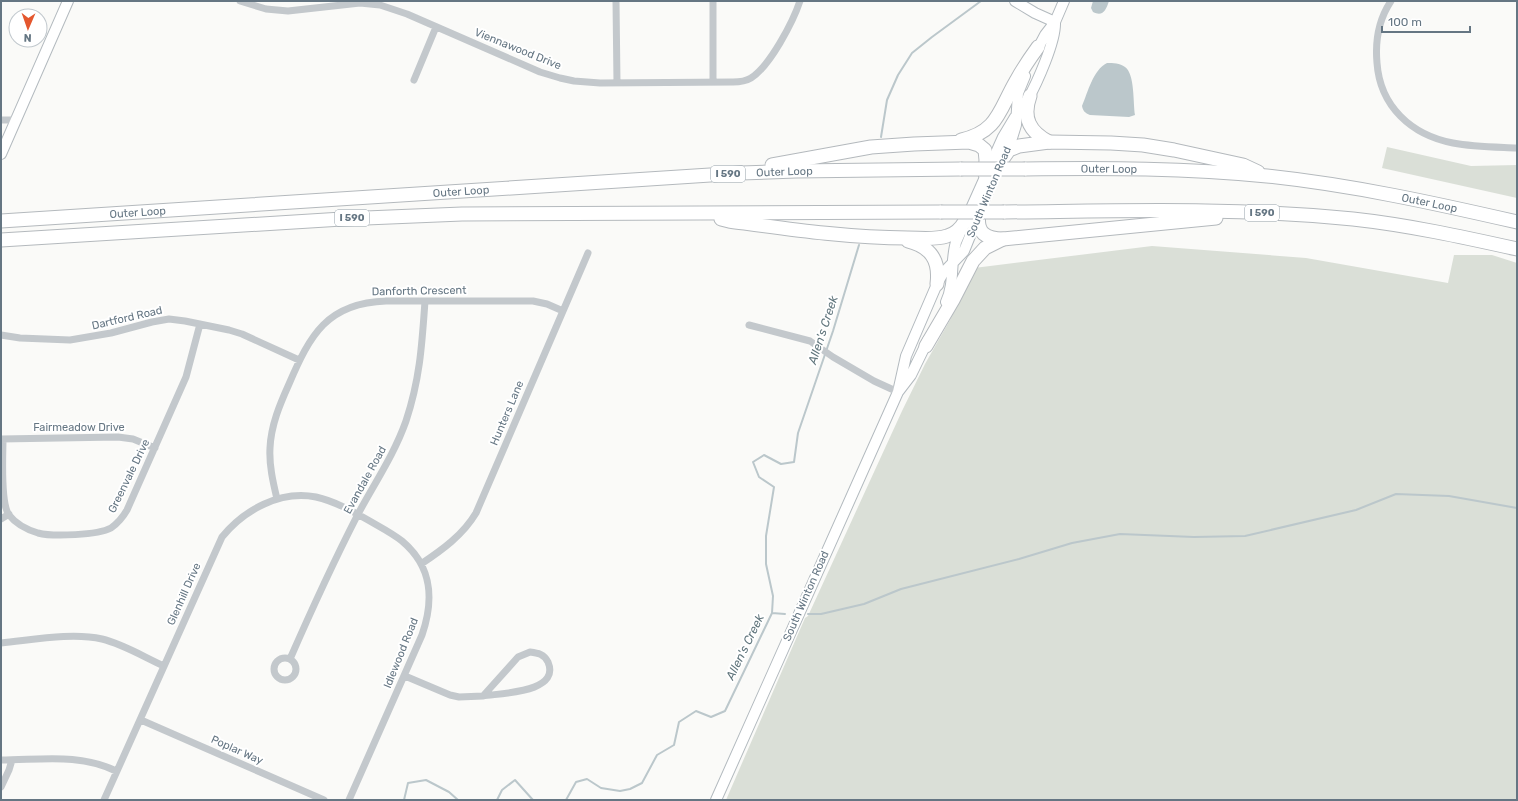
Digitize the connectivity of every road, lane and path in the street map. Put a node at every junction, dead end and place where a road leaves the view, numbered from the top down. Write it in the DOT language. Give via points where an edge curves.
graph roads {
  1 [pos="68,1"];
  2 [pos="240,1"];
  3 [pos="616,1"];
  4 [pos="713,1"];
  5 [pos="800,1"];
  6 [pos="1015,1"];
  7 [pos="1064,1"];
  8 [pos="1392,1"];
  9 [pos="393,5"];
  10 [pos="1055,22"];
  11 [pos="436,27"];
  12 [pos="1038,47"];
  13 [pos="414,80"];
  14 [pos="713,82"];
  15 [pos="617,83"];
  16 [pos="1030,96"];
  17 [pos="1016,116"];
  18 [pos="1,120"];
  19 [pos="16,120"];
  20 [pos="1049,142"];
  21 [pos="947,143"];
  22 [pos="1517,148"];
  23 [pos="1,154"];
  24 [pos="1002,160"];
  25 [pos="741,173"];
  26 [pos="985,174"];
  27 [pos="1267,176"];
  28 [pos="1252,212"];
  29 [pos="703,213"];
  30 [pos="979,214"];
  31 [pos="1,221"];
  32 [pos="965,221"];
  33 [pos="1517,222"];
  34 [pos="892,238"];
  35 [pos="1003,239"];
  36 [pos="1,240"];
  37 [pos="1517,249"];
  38 [pos="588,253"];
  39 [pos="952,264"];
  40 [pos="937,284"];
  41 [pos="425,301"];
  42 [pos="563,311"];
  43 [pos="200,324"];
  44 [pos="749,325"];
  45 [pos="1,335"];
  46 [pos="926,346"];
  47 [pos="299,360"];
  48 [pos="898,392"];
  49 [pos="2,439"];
  50 [pos="155,448"];
  51 [pos="277,499"];
  52 [pos="8,514"];
  53 [pos="358,514"];
  54 [pos="1,519"];
  55 [pos="421,564"];
  56 [pos="1,643"];
  57 [pos="290,659"];
  58 [pos="164,666"];
  59 [pos="405,676"];
  60 [pos="483,696"];
  61 [pos="141,720"];
  62 [pos="1,760"];
  63 [pos="12,760"];
  64 [pos="116,771"];
  65 [pos="1,787"];
  66 [pos="104,800"];
  67 [pos="324,800"];
  68 [pos="349,800"];
  69 [pos="716,800"];
  1 -- 19 [label="main road"];
  2 -- 9 [label="street, Viennawood Drive" via="288,12 360,3"];
  3 -- 15 [label="street"];
  4 -- 14 [label="street"];
  5 -- 14 [label="street, Viennawood Drive" via="785,33 757,73 743,81"];
  6 -- 10 [label="main road"];
  7 -- 10 [label="main road, South Winton Road"];
  8 -- 22 [label="street" via="1384,13 1379,28 1376,59 1383,92 1397,113 1421,131 1441,140"];
  9 -- 11 [label="street, Viennawood Drive"];
  10 -- 12 [label="main road, South Winton Road"];
  10 -- 16 [label="main road, South Winton Road" via="1053,40"];
  11 -- 13 [label="street"];
  11 -- 15 [label="street, Viennawood Drive" via="546,74 580,82"];
  12 -- 17 [label="main road, South Winton Road" via="1018,91"];
  12 -- 21 [label="highway" via="992,124 973,138"];
  14 -- 15 [label="street, Viennawood Drive"];
  16 -- 17 [label="main road, South Winton Road"];
  16 -- 20 [label="highway" via="1027,111 1029,124 1036,134"];
  17 -- 24 [label="main road, South Winton Road" via="1014,134"];
  17 -- 26 [label="main road, South Winton Road" via="1004,134"];
  18 -- 19 [label="street"];
  19 -- 23 [label="main road"];
  20 -- 24 [label="highway" via="1016,146 1009,150"];
  20 -- 27 [label="highway" via="1112,142 1159,148 1243,165"];
  21 -- 25 [label="highway" via="860,149 762,166"];
  21 -- 26 [label="highway" via="969,142 985,150"];
  24 -- 30 [label="main road, South Winton Road"];
  25 -- 27 [label="highway, Outer Loop / I 590, bridge" via="1110,168 1192,170"];
  25 -- 31 [label="highway, Outer Loop / I 590"];
  26 -- 32 [label="main road, South Winton Road"];
  27 -- 33 [label="highway, Outer Loop / I 590" via="1346,186 1417,199"];
  28 -- 29 [label="highway, Outer Loop / I 590, bridge"];
  28 -- 35 [label="highway" via="1206,220"];
  28 -- 37 [label="highway, Outer Loop / I 590" via="1361,220 1436,231"];
  29 -- 34 [label="highway" via="729,221 772,227"];
  29 -- 36 [label="highway, Outer Loop / I 590" via="505,213 407,216"];
  30 -- 35 [label="highway" via="979,225 983,233 990,238"];
  30 -- 39 [label="main road, South Winton Road" via="964,251"];
  32 -- 34 [label="highway" via="958,231 947,237"];
  32 -- 39 [label="main road, South Winton Road" via="956,242"];
  34 -- 40 [label="highway" via="914,243 928,250 937,265"];
  35 -- 46 [label="highway" via="985,248 974,258"];
  38 -- 42 [label="street, Hunters Lane"];
  39 -- 40 [label="main road, South Winton Road"];
  39 -- 46 [label="main road, South Winton Road" via="950,292"];
  40 -- 48 [label="main road, South Winton Road" via="906,356"];
  41 -- 42 [label="street, Danforth Crescent" via="533,301"];
  41 -- 47 [label="street, Danforth Crescent" via="375,301 351,307 337,314 314,334"];
  41 -- 53 [label="street, Evandale Road" via="422,350 409,410 398,442"];
  42 -- 55 [label="street, Hunters Lane" via="476,513 452,541"];
  43 -- 45 [label="street, Dartford Road" via="160,320 111,333 70,340"];
  43 -- 47 [label="street, Dartford Road" via="242,334"];
  43 -- 50 [label="street, Greenvale Drive" via="186,377"];
  44 -- 48 [label="street" via="810,341 874,381"];
  46 -- 48 [label="main road, South Winton Road" via="911,375"];
  47 -- 51 [label="street, Danforth Crescent" via="279,407 271,436 270,463"];
  48 -- 69 [label="main road, South Winton Road"];
  49 -- 50 [label="street, Fairmeadow Drive" via="118,437 133,439"];
  49 -- 52 [label="street" via="3,488"];
  50 -- 52 [label="street, Greenvale Drive" via="127,510 119,522 110,529 89,534 40,533 21,525"];
  51 -- 53 [label="street, Glenhill Drive" via="315,497"];
  51 -- 58 [label="street, Glenhill Drive" via="248,513 222,537"];
  52 -- 54 [label="street"];
  53 -- 55 [label="street, Idlewood Road" via="404,542"];
  53 -- 57 [label="street, Evandale Road" via="332,564"];
  55 -- 59 [label="street, Idlewood Road" via="429,586 429,610"];
  56 -- 58 [label="street" via="73,636 92,637 114,643"];
  58 -- 61 [label="street, Glenhill Drive"];
  59 -- 60 [label="street" via="450,695"];
  59 -- 68 [label="street, Idlewood Road"];
  60 -- 60 [label="street" via="534,688 543,684 548,676 549,666 546,659 539,653 530,652 518,657"];
  61 -- 64 [label="street, Glenhill Drive"];
  61 -- 67 [label="street, Poplar Way"];
  62 -- 63 [label="street"];
  63 -- 64 [label="street" via="78,759 101,764"];
  63 -- 65 [label="street"];
  64 -- 66 [label="street, Glenhill Drive"];
}
